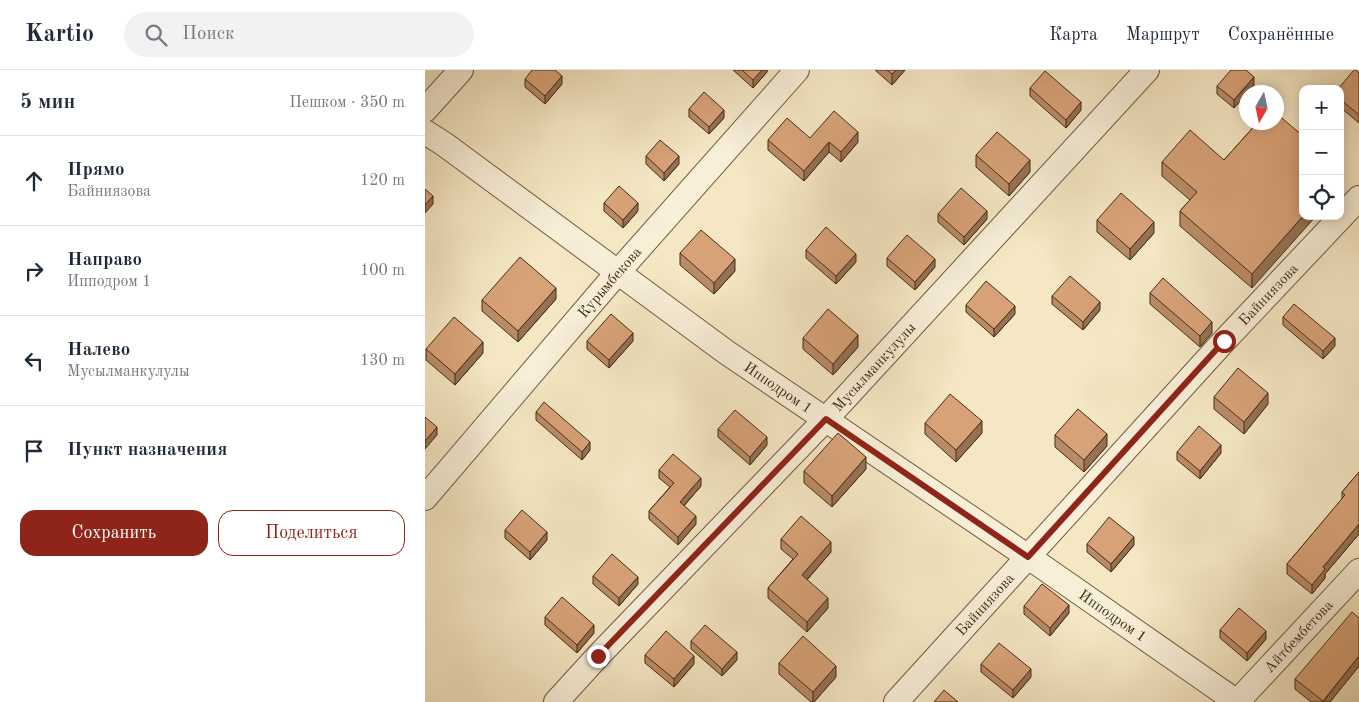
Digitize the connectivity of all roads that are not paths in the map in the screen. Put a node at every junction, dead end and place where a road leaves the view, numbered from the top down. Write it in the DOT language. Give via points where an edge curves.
graph roads {
  1 [pos="461,70"];
  2 [pos="797,70"];
  3 [pos="1147,70"];
  4 [pos="425,110"];
  5 [pos="425,132"];
  6 [pos="1359,198"];
  7 [pos="618,272"];
  8 [pos="826,419"];
  9 [pos="425,498"];
  10 [pos="1028,557"];
  11 [pos="1359,570"];
  12 [pos="556,702"];
  13 [pos="895,702"];
  14 [pos="1237,702"];
  1 -- 4 [label="street"];
  2 -- 7 [label="street, Курымбекова"];
  3 -- 8 [label="street, Мусылманкулулы"];
  5 -- 7 [label="street, Ипподром 1"];
  6 -- 10 [label="street, Байниязова"];
  7 -- 8 [label="street, Ипподром 1"];
  7 -- 9 [label="street, Курымбекова"];
  8 -- 10 [label="street, Ипподром 1"];
  8 -- 12 [label="street, Мусылманкулулы"];
  10 -- 13 [label="street, Байниязова"];
  10 -- 14 [label="street, Ипподром 1"];
  11 -- 14 [label="street, Айтбембетова"];
}
